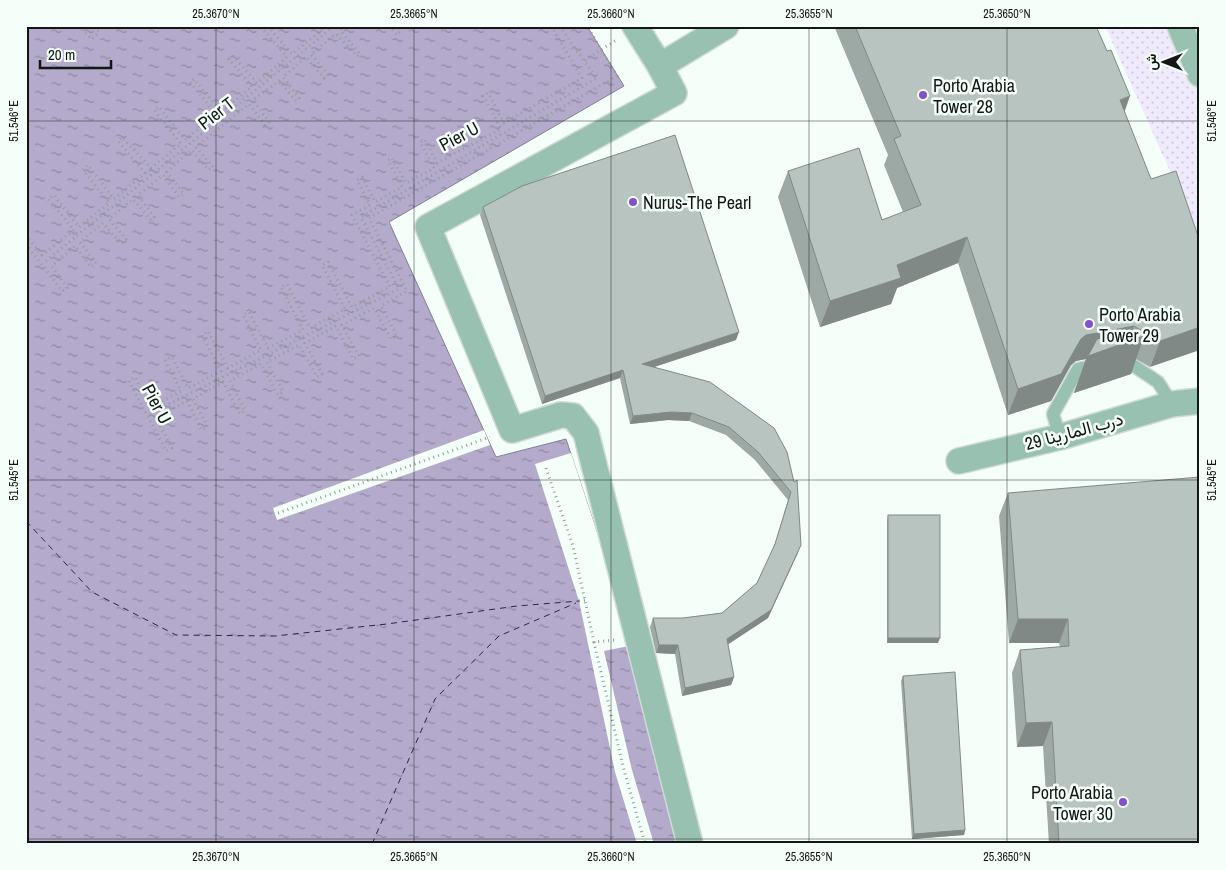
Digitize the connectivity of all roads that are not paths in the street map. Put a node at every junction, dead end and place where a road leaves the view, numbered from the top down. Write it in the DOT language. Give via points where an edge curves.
graph roads {
  1 [pos="635,26"];
  2 [pos="726,26"];
  3 [pos="1180,26"];
  4 [pos="660,66"];
  5 [pos="1200,74"];
  6 [pos="1190,401"];
  7 [pos="1060,437"];
  8 [pos="959,461"];
  9 [pos="690,844"];
  1 -- 4 [label="street"];
  2 -- 4 [label="street"];
  3 -- 5 [label="street"];
  4 -- 9 [label="street" via="674,93 428,227 512,430 561,415 574,416 586,433"];
  6 -- 7 [label="street, درب المارينا 29"];
  6 -- 7 [label="lane" via="1125,360 1078,369 1054,414"];
  7 -- 8 [label="street, درب المارينا 29"];
}
